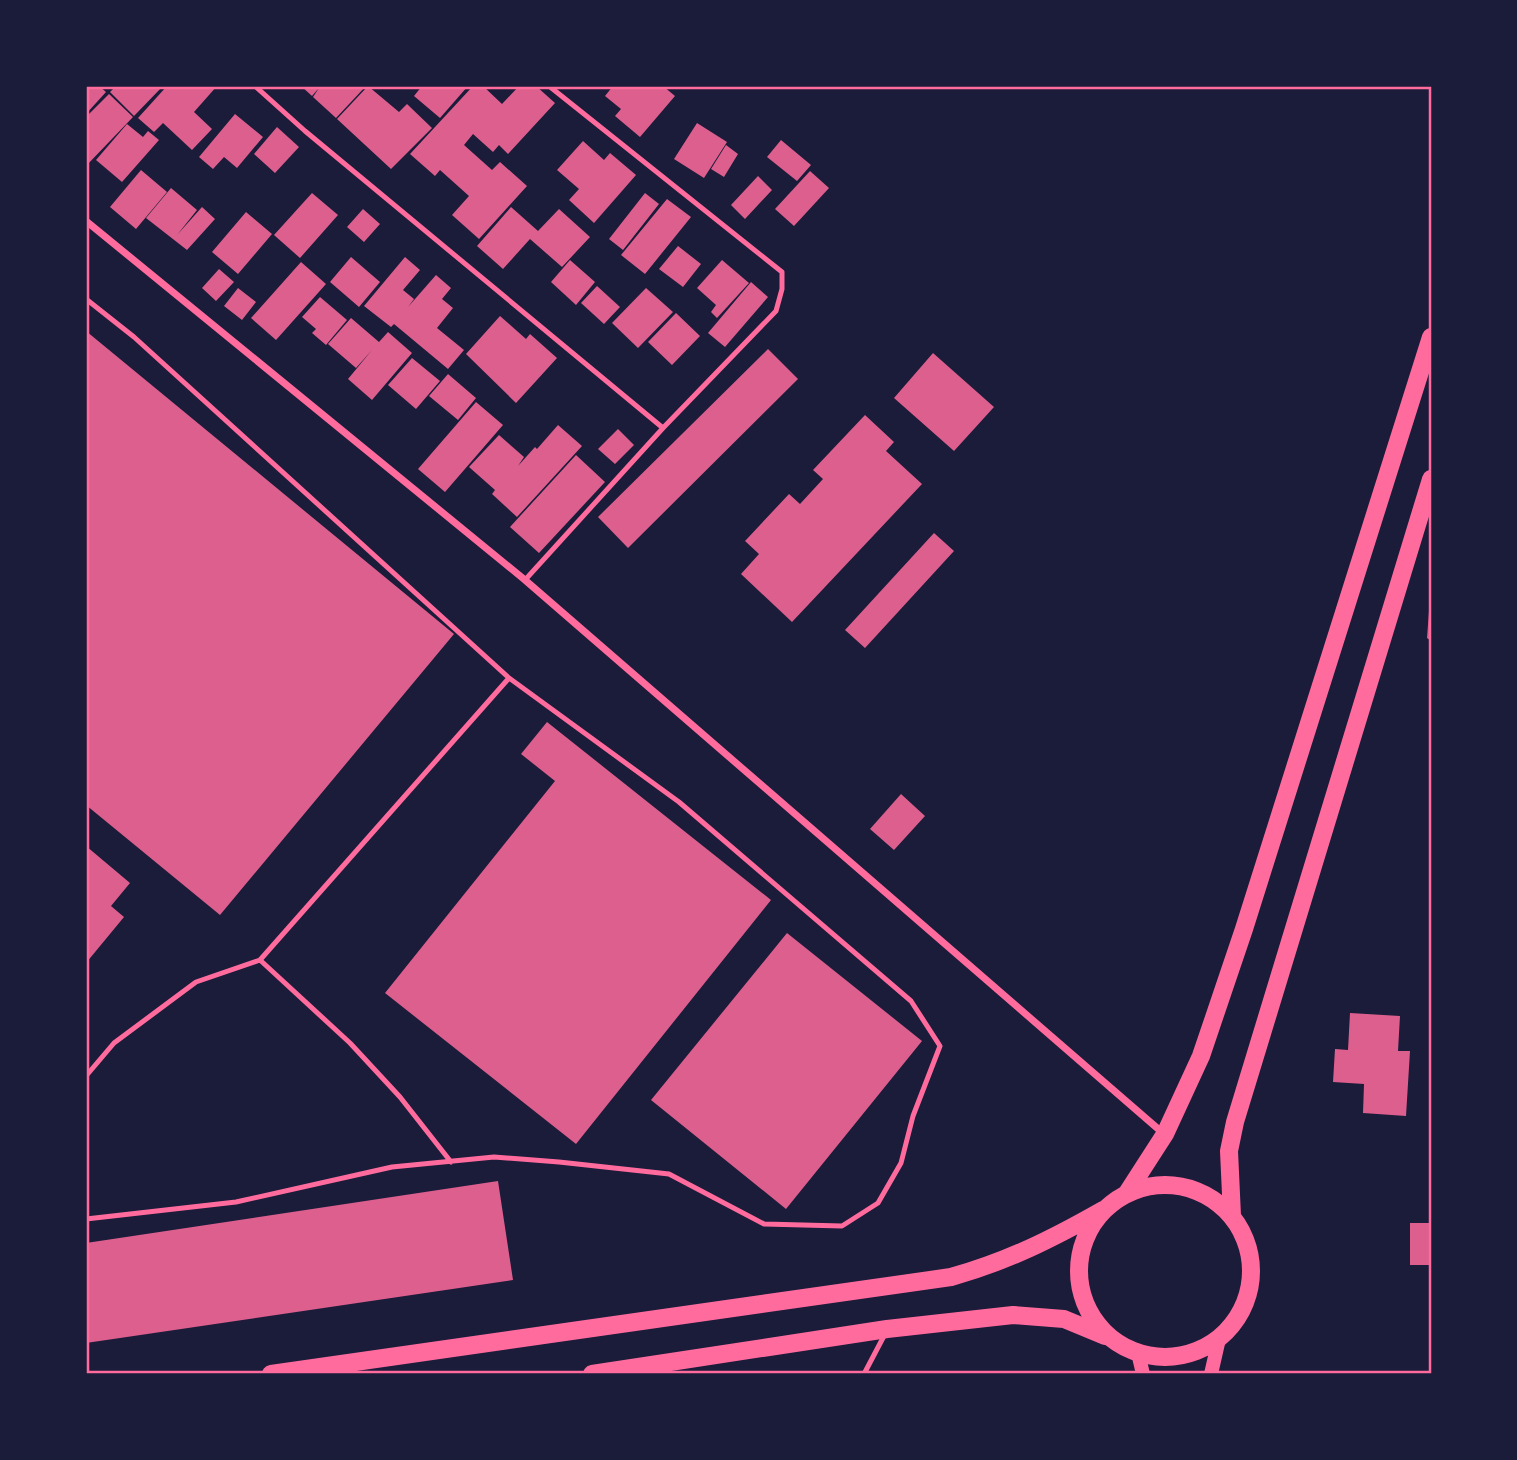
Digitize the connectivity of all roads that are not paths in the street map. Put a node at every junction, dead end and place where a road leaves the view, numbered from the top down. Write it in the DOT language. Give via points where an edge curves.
graph roads {
  1 [pos="255,86"];
  2 [pos="549,86"];
  3 [pos="86,220"];
  4 [pos="86,299"];
  5 [pos="1431,337"];
  6 [pos="663,428"];
  7 [pos="1431,480"];
  8 [pos="525,580"];
  9 [pos="509,678"];
  10 [pos="260,960"];
  11 [pos="86,1076"];
  12 [pos="1164,1134"];
  13 [pos="451,1161"];
  14 [pos="1127,1194"];
  15 [pos="1104,1210"];
  16 [pos="1232,1216"];
  17 [pos="86,1219"];
  18 [pos="887,1329"];
  19 [pos="1111,1338"];
  20 [pos="1219,1339"];
  21 [pos="1138,1353"];
  22 [pos="271,1374"];
  23 [pos="592,1374"];
  24 [pos="864,1374"];
  25 [pos="1143,1374"];
  26 [pos="1211,1374"];
  1 -- 6 [label="lane"];
  2 -- 6 [label="lane" via="782,272 776,311"];
  3 -- 8 [label="street"];
  4 -- 9 [label="lane" via="134,337"];
  5 -- 12 [label="main road" via="1231,967 1201,1056"];
  6 -- 8 [label="lane"];
  7 -- 16 [label="main road" via="1235,1122 1229,1151"];
  8 -- 12 [label="street"];
  9 -- 10 [label="lane"];
  9 -- 13 [label="lane" via="679,802 911,1001 940,1046 901,1163 878,1203 842,1226 764,1224 669,1174 494,1157"];
  10 -- 11 [label="lane" via="195,982 114,1043"];
  10 -- 13 [label="lane" via="350,1043"];
  12 -- 14 [label="main road"];
  13 -- 17 [label="lane" via="392,1167 236,1202"];
  14 -- 15 [label="main road"];
  14 -- 16 [label="main road" via="1155,1185 1184,1186 1211,1198"];
  15 -- 19 [label="main road" via="1087,1234 1079,1261 1081,1290 1091,1317"];
  15 -- 22 [label="main road" via="995,1265 951,1277"];
  16 -- 20 [label="main road" via="1246,1240 1251,1280 1238,1318"];
  18 -- 19 [label="main road" via="1013,1315 1064,1319"];
  18 -- 23 [label="main road"];
  18 -- 24 [label="lane"];
  19 -- 21 [label="main road"];
  20 -- 21 [label="main road" via="1175,1356"];
  20 -- 26 [label="main road"];
  21 -- 25 [label="main road"];
}
